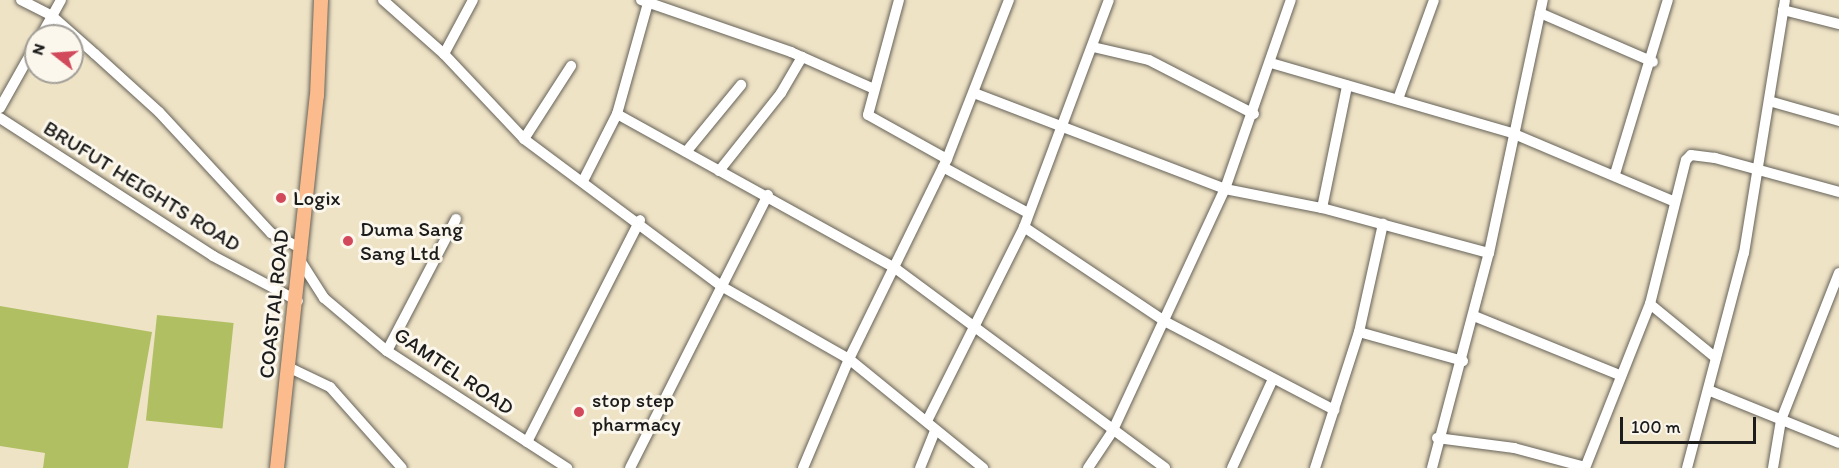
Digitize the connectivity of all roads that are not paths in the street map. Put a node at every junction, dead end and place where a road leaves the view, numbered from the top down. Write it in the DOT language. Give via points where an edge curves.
graph roads {
  1 [pos="21,0"];
  2 [pos="61,0"];
  3 [pos="321,0"];
  4 [pos="383,0"];
  5 [pos="473,0"];
  6 [pos="899,0"];
  7 [pos="1009,0"];
  8 [pos="1109,0"];
  9 [pos="1289,0"];
  10 [pos="1434,0"];
  11 [pos="1543,0"];
  12 [pos="1668,0"];
  13 [pos="645,1"];
  14 [pos="1784,5"];
  15 [pos="1540,12"];
  16 [pos="52,16"];
  17 [pos="48,24"];
  18 [pos="1839,24"];
  19 [pos="1093,47"];
  20 [pos="444,54"];
  21 [pos="802,57"];
  22 [pos="1653,62"];
  23 [pos="1271,63"];
  24 [pos="24,65"];
  25 [pos="571,66"];
  26 [pos="741,85"];
  27 [pos="1347,86"];
  28 [pos="874,89"];
  29 [pos="974,93"];
  30 [pos="1398,99"];
  31 [pos="1769,101"];
  32 [pos="0,108"];
  33 [pos="617,114"];
  34 [pos="1254,114"];
  35 [pos="0,118"];
  36 [pos="1839,121"];
  37 [pos="1060,129"];
  38 [pos="1512,133"];
  39 [pos="524,139"];
  40 [pos="686,152"];
  41 [pos="945,163"];
  42 [pos="1759,169"];
  43 [pos="719,171"];
  44 [pos="1616,174"];
  45 [pos="583,181"];
  46 [pos="1225,189"];
  47 [pos="1839,192"];
  48 [pos="768,195"];
  49 [pos="1673,201"];
  50 [pos="1322,208"];
  51 [pos="1028,213"];
  52 [pos="456,219"];
  53 [pos="640,220"];
  54 [pos="1383,224"];
  55 [pos="1024,227"];
  56 [pos="1489,253"];
  57 [pos="301,255"];
  58 [pos="895,268"];
  59 [pos="1839,273"];
  60 [pos="721,286"];
  61 [pos="298,301"];
  62 [pos="1828,302"];
  63 [pos="1650,304"];
  64 [pos="1839,307"];
  65 [pos="1474,316"];
  66 [pos="1166,322"];
  67 [pos="978,324"];
  68 [pos="1359,332"];
  69 [pos="387,351"];
  70 [pos="849,358"];
  71 [pos="1716,358"];
  72 [pos="1463,361"];
  73 [pos="288,367"];
  74 [pos="1617,374"];
  75 [pos="1273,379"];
  76 [pos="1708,390"];
  77 [pos="1334,410"];
  78 [pos="1781,420"];
  79 [pos="927,421"];
  80 [pos="935,431"];
  81 [pos="1112,432"];
  82 [pos="1437,438"];
  83 [pos="528,442"];
  84 [pos="1839,442"];
  85 [pos="1585,467"];
  86 [pos="277,468"];
  87 [pos="402,468"];
  88 [pos="567,468"];
  89 [pos="630,468"];
  90 [pos="803,468"];
  91 [pos="920,468"];
  92 [pos="983,468"];
  93 [pos="1088,468"];
  94 [pos="1165,468"];
  95 [pos="1232,468"];
  96 [pos="1315,468"];
  97 [pos="1432,468"];
  98 [pos="1687,468"];
  99 [pos="1773,468"];
  1 -- 16 [label="street"];
  2 -- 16 [label="street"];
  3 -- 57 [label="main road, COASTAL ROAD"];
  4 -- 20 [label="street"];
  5 -- 20 [label="street"];
  6 -- 28 [label="street"];
  7 -- 29 [label="street"];
  8 -- 19 [label="street"];
  9 -- 23 [label="street"];
  10 -- 30 [label="street"];
  11 -- 15 [label="street"];
  12 -- 22 [label="street"];
  13 -- 21 [label="street"];
  13 -- 33 [label="street"];
  14 -- 18 [label="street"];
  14 -- 31 [label="street"];
  15 -- 22 [label="street"];
  15 -- 38 [label="street"];
  16 -- 17 [label="street"];
  16 -- 57 [label="street" via="159,112 271,233"];
  19 -- 34 [label="street" via="1149,60"];
  19 -- 37 [label="street"];
  20 -- 39 [label="street"];
  21 -- 28 [label="street"];
  21 -- 43 [label="street" via="781,93"];
  22 -- 44 [label="street"];
  23 -- 27 [label="street"];
  23 -- 34 [label="street"];
  24 -- 32 [label="street"];
  25 -- 39 [label="street"];
  26 -- 40 [label="street"];
  27 -- 30 [label="street"];
  27 -- 50 [label="street"];
  28 -- 41 [label="street" via="868,115"];
  29 -- 37 [label="street"];
  29 -- 41 [label="street"];
  30 -- 38 [label="street"];
  31 -- 36 [label="street"];
  31 -- 42 [label="street"];
  33 -- 40 [label="street"];
  33 -- 45 [label="street"];
  34 -- 46 [label="street"];
  35 -- 61 [label="street, BRUFUT HEIGHTS ROAD" via="213,256"];
  37 -- 46 [label="street"];
  37 -- 51 [label="street"];
  38 -- 44 [label="street"];
  38 -- 56 [label="street"];
  39 -- 45 [label="street"];
  40 -- 43 [label="street"];
  41 -- 51 [label="street"];
  41 -- 58 [label="street"];
  42 -- 47 [label="street"];
  42 -- 49 [label="street" via="1691,155"];
  42 -- 71 [label="street" via="1744,253"];
  43 -- 48 [label="street"];
  44 -- 49 [label="street"];
  45 -- 53 [label="street"];
  46 -- 50 [label="street"];
  46 -- 66 [label="street"];
  48 -- 58 [label="street"];
  48 -- 60 [label="street"];
  49 -- 63 [label="street"];
  50 -- 54 [label="street"];
  51 -- 55 [label="street"];
  52 -- 69 [label="street"];
  53 -- 60 [label="street"];
  53 -- 83 [label="street"];
  54 -- 56 [label="street"];
  54 -- 68 [label="street"];
  55 -- 66 [label="street"];
  55 -- 67 [label="street"];
  56 -- 65 [label="street"];
  57 -- 61 [label="main road, COASTAL ROAD"];
  57 -- 69 [label="street, GAMTEL ROAD" via="324,298"];
  58 -- 67 [label="street"];
  58 -- 70 [label="street"];
  59 -- 62 [label="street"];
  60 -- 70 [label="street"];
  60 -- 89 [label="street"];
  61 -- 73 [label="main road, COASTAL ROAD"];
  62 -- 64 [label="street"];
  62 -- 78 [label="street"];
  63 -- 71 [label="street"];
  63 -- 74 [label="street"];
  65 -- 72 [label="street"];
  65 -- 74 [label="street"];
  66 -- 75 [label="street"];
  66 -- 81 [label="street"];
  67 -- 79 [label="street"];
  67 -- 81 [label="street"];
  68 -- 72 [label="street"];
  68 -- 77 [label="street"];
  69 -- 83 [label="street, GAMTEL ROAD"];
  70 -- 79 [label="street"];
  70 -- 90 [label="street"];
  71 -- 76 [label="street"];
  72 -- 82 [label="street"];
  73 -- 86 [label="main road, COASTAL ROAD"];
  73 -- 87 [label="street" via="330,387"];
  74 -- 85 [label="street"];
  75 -- 77 [label="street"];
  75 -- 95 [label="street"];
  76 -- 78 [label="street"];
  76 -- 98 [label="street"];
  77 -- 96 [label="street"];
  78 -- 84 [label="street"];
  78 -- 99 [label="street"];
  79 -- 80 [label="street"];
  80 -- 91 [label="street"];
  80 -- 92 [label="street"];
  81 -- 93 [label="street"];
  81 -- 94 [label="street"];
  82 -- 85 [label="street" via="1514,448"];
  82 -- 97 [label="street"];
  83 -- 88 [label="street, GAMTEL ROAD"];
}
